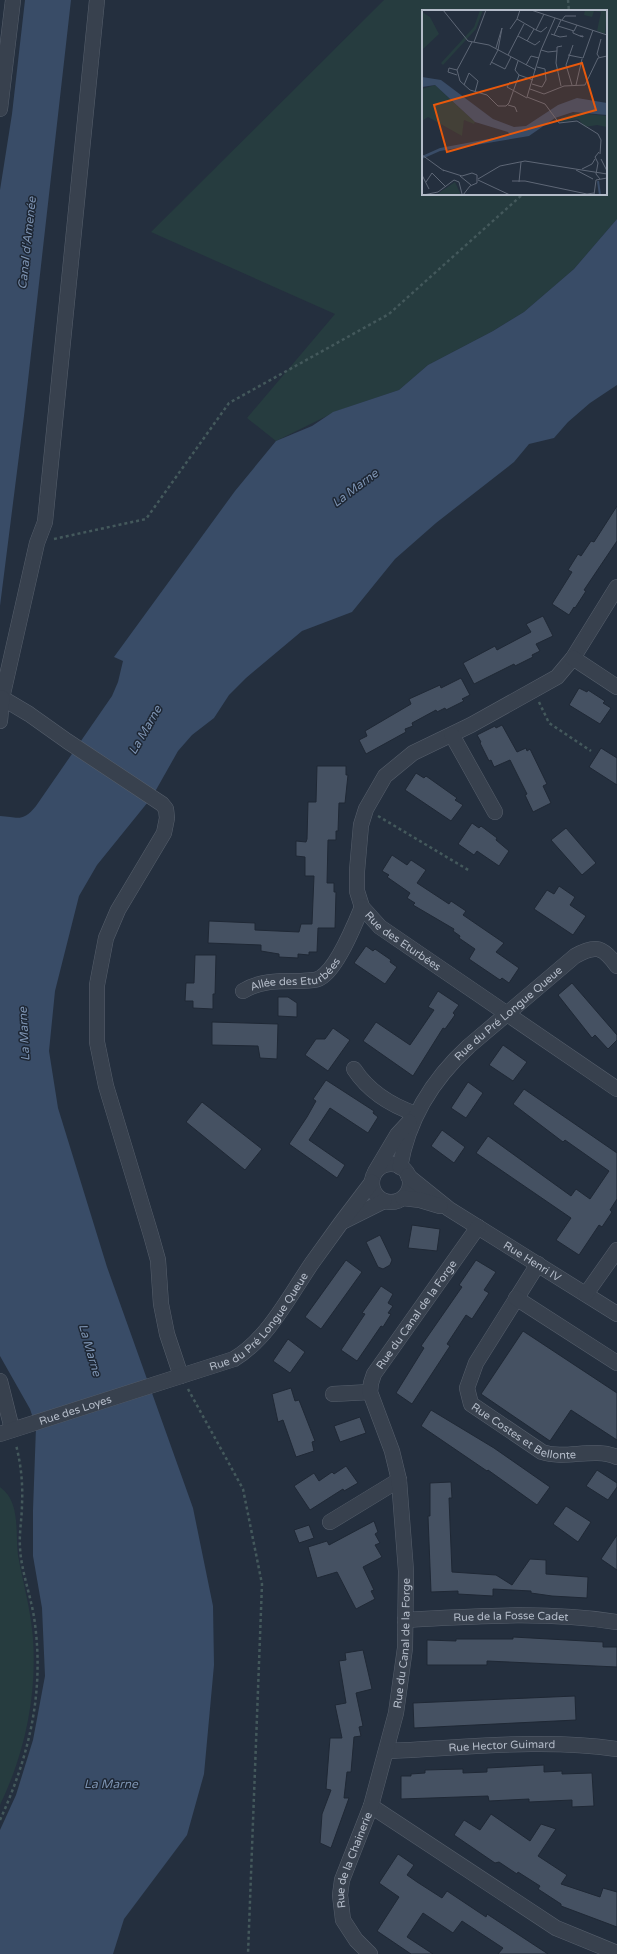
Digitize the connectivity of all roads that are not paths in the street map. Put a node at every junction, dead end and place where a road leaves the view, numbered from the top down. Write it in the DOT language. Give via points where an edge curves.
graph roads {
  1 [pos="13,0"];
  2 [pos="97,0"];
  3 [pos="0,110"];
  4 [pos="617,587"];
  5 [pos="572,658"];
  6 [pos="617,687"];
  7 [pos="2,698"];
  8 [pos="0,721"];
  9 [pos="452,735"];
  10 [pos="495,812"];
  11 [pos="362,907"];
  12 [pos="617,966"];
  13 [pos="243,991"];
  14 [pos="507,1014"];
  15 [pos="354,1069"];
  16 [pos="617,1089"];
  17 [pos="416,1114"];
  18 [pos="404,1171"];
  19 [pos="373,1178"];
  20 [pos="403,1198"];
  21 [pos="384,1201"];
  22 [pos="449,1209"];
  23 [pos="342,1222"];
  24 [pos="478,1227"];
  25 [pos="617,1250"];
  26 [pos="538,1264"];
  27 [pos="586,1294"];
  28 [pos="516,1298"];
  29 [pos="617,1314"];
  30 [pos="617,1363"];
  31 [pos="181,1376"];
  32 [pos="0,1381"];
  33 [pos="150,1385"];
  34 [pos="370,1392"];
  35 [pos="333,1394"];
  36 [pos="6,1431"];
  37 [pos="617,1457"];
  38 [pos="399,1480"];
  39 [pos="330,1522"];
  40 [pos="405,1620"];
  41 [pos="617,1622"];
  42 [pos="617,1749"];
  43 [pos="387,1751"];
  44 [pos="371,1806"];
  45 [pos="617,1953"];
  46 [pos="370,1954"];
  1 -- 3 [label="street"];
  2 -- 7 [label="street" via="45,522"];
  4 -- 5 [label="street, Rue des Eturbées"];
  5 -- 6 [label="street"];
  5 -- 9 [label="street, Rue des Eturbées" via="557,677"];
  7 -- 8 [label="street"];
  7 -- 31 [label="street" via="162,804 167,818 164,833 118,910 106,938 97,985 97,1042 106,1086 152,1235 158,1260 161,1304 167,1334"];
  9 -- 10 [label="street"];
  9 -- 11 [label="street, Rue des Eturbées" via="413,753 396,766 385,776 366,809 361,824 357,871"];
  11 -- 13 [label="street, Allée des Eturbées" via="352,932 334,962 320,978 266,982"];
  11 -- 14 [label="street, Rue des Eturbées" via="380,927"];
  12 -- 14 [label="street, Rue du Pré Longue Queue" via="601,949 585,950"];
  14 -- 16 [label="street, Rue des Eturbées"];
  14 -- 17 [label="street, Rue du Pré Longue Queue" via="453,1060"];
  15 -- 17 [label="street" via="373,1092 401,1109"];
  17 -- 18 [label="street, Rue du Pré Longue Queue" via="405,1143"];
  17 -- 19 [label="street, Rue du Pré Longue Queue" via="397,1135"];
  18 -- 19 [label="street" via="391,1164 386,1165"];
  18 -- 20 [label="street" via="409,1188"];
  18 -- 22 [label="street, Rue Henri IV"];
  19 -- 21 [label="street" via="376,1195"];
  19 -- 23 [label="street, Rue du Pré Longue Queue"];
  20 -- 21 [label="street" via="395,1202"];
  20 -- 22 [label="street, Rue Henri IV" via="420,1200"];
  21 -- 23 [label="street, Rue du Pré Longue Queue"];
  22 -- 24 [label="street, Rue Henri IV"];
  23 -- 31 [label="street, Rue du Pré Longue Queue" via="255,1344 234,1358"];
  24 -- 26 [label="street, Rue Henri IV"];
  24 -- 34 [label="street, Rue du Canal de la Forge" via="374,1374"];
  25 -- 27 [label="street"];
  26 -- 27 [label="street, Rue Henri IV"];
  26 -- 28 [label="street, Rue Costes et Bellonte"];
  27 -- 29 [label="street, Rue Henri IV"];
  28 -- 30 [label="street"];
  28 -- 37 [label="street, Rue Costes et Bellonte" via="476,1363 467,1388 471,1404 542,1452 553,1456 597,1454"];
  31 -- 33 [label="street, Rue du Pré Longue Queue"];
  32 -- 36 [label="street"];
  33 -- 36 [label="street, Rue des Loyes"];
  34 -- 35 [label="street"];
  34 -- 38 [label="street, Rue du Canal de la Forge" via="392,1451"];
  38 -- 39 [label="street"];
  38 -- 40 [label="street, Rue du Canal de la Forge" via="406,1570"];
  40 -- 41 [label="street, Rue de la Fosse Cadet" via="481,1615"];
  40 -- 43 [label="street, Rue du Canal de la Forge" via="401,1680"];
  42 -- 43 [label="street, Rue Hector Guimard" via="536,1744"];
  43 -- 44 [label="street, Rue du Canal de la Forge"];
  44 -- 45 [label="street" via="556,1928"];
  44 -- 46 [label="street, Rue de la Chainerie" via="342,1880 340,1895 343,1920 356,1940"];
}
